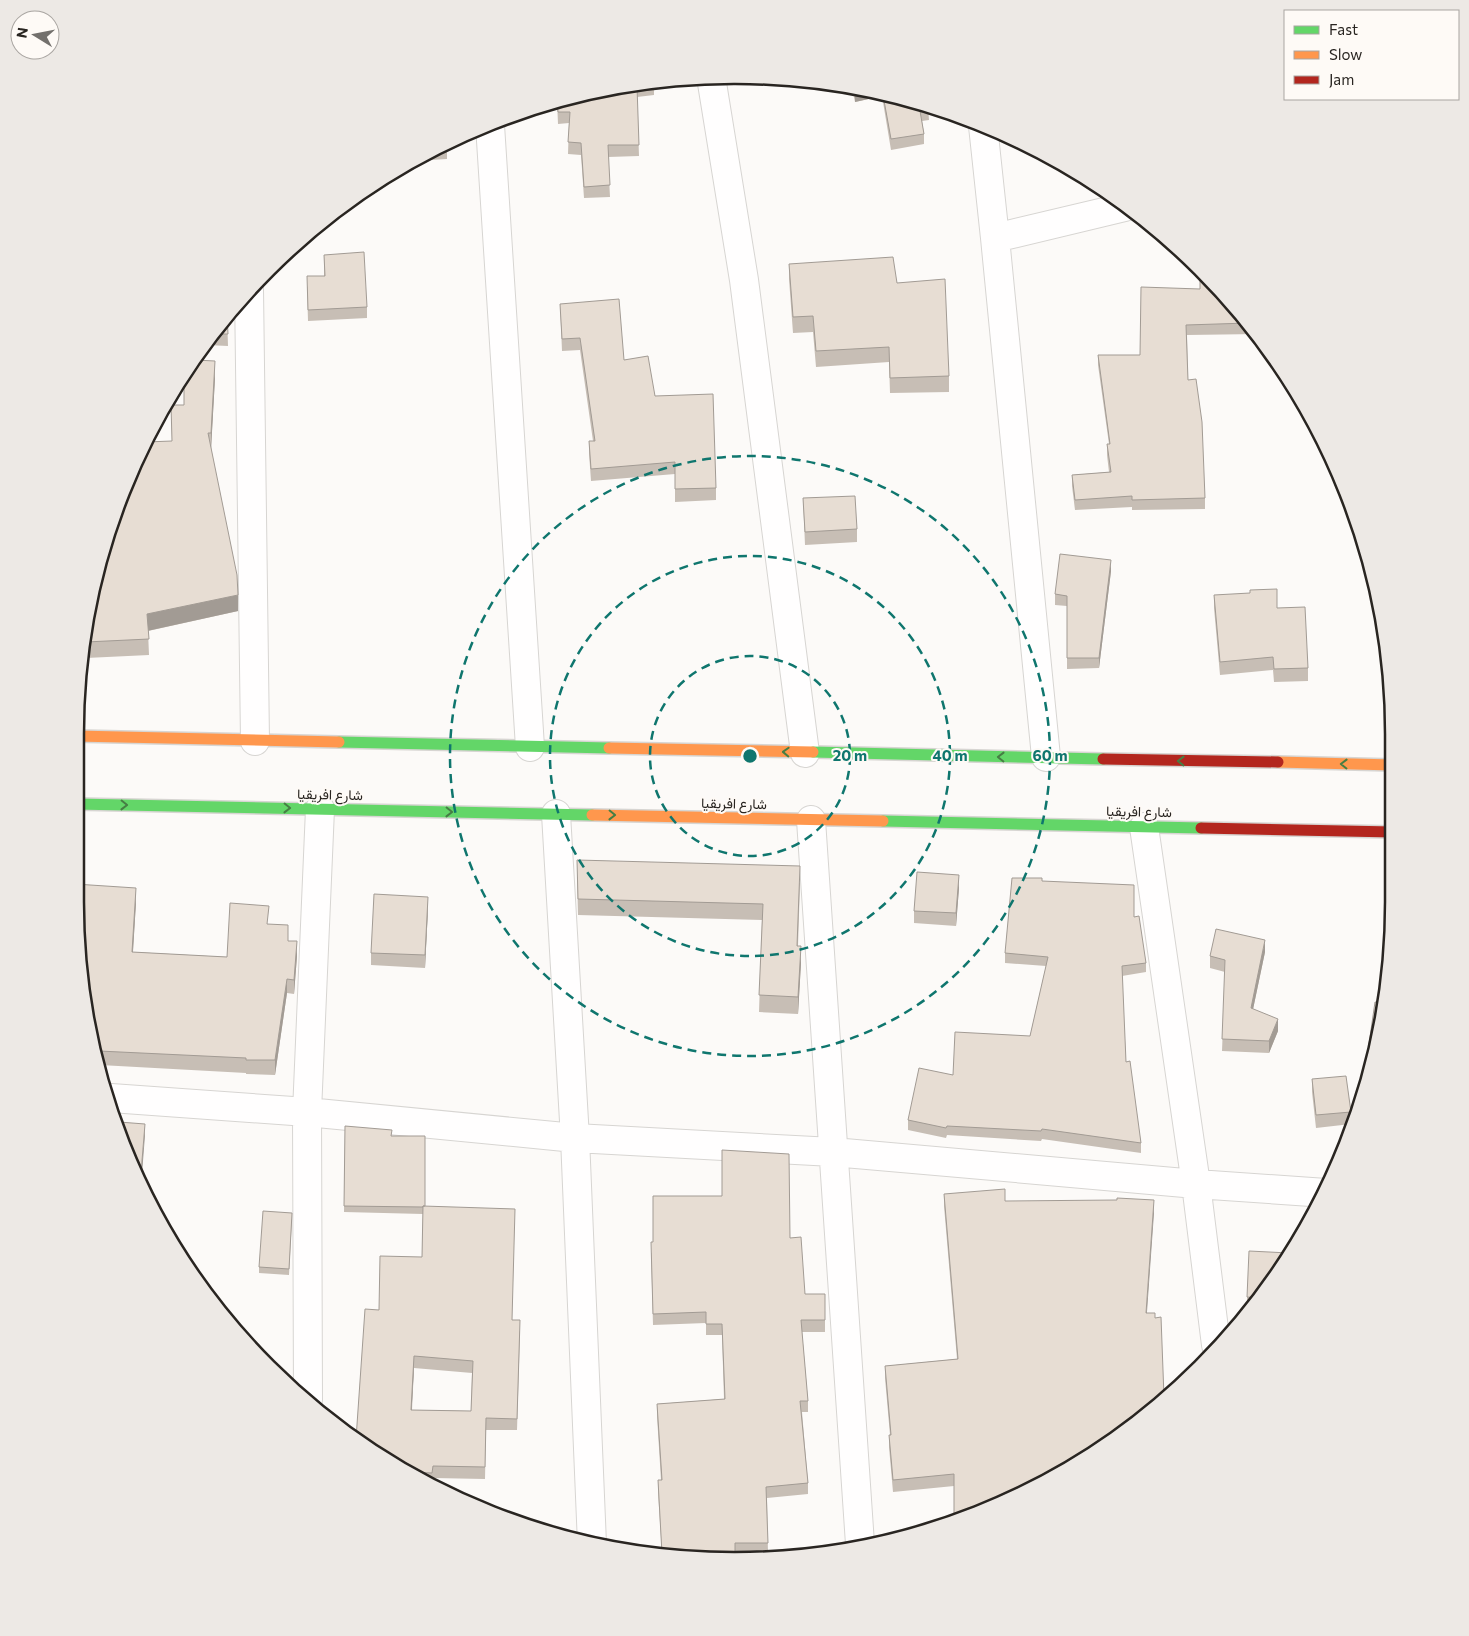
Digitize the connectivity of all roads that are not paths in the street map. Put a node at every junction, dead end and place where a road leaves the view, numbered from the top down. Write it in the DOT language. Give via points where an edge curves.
graph roads {
  1 [pos="712,85"];
  2 [pos="490,131"];
  3 [pos="984,133"];
  4 [pos="1118,209"];
  5 [pos="995,238"];
  6 [pos="249,301"];
  7 [pos="84,736"];
  8 [pos="255,740"];
  9 [pos="530,747"];
  10 [pos="805,753"];
  11 [pos="1046,758"];
  12 [pos="1385,766"];
  13 [pos="84,804"];
  14 [pos="320,809"];
  15 [pos="556,814"];
  16 [pos="811,820"];
  17 [pos="1144,826"];
  18 [pos="1385,832"];
  19 [pos="114,1098"];
  20 [pos="307,1112"];
  21 [pos="575,1138"];
  22 [pos="833,1152"];
  23 [pos="1196,1184"];
  24 [pos="1316,1192"];
  25 [pos="1215,1340"];
  26 [pos="308,1393"];
  27 [pos="592,1536"];
  28 [pos="860,1540"];
  1 -- 10 [label="street" via="744,280"];
  2 -- 9 [label="street"];
  3 -- 5 [label="street"];
  4 -- 5 [label="street"];
  5 -- 11 [label="street"];
  6 -- 8 [label="street"];
  7 -- 8 [label="street"];
  8 -- 9 [label="street"];
  10 -- 9 [label="street, one-way"];
  11 -- 10 [label="street, one-way"];
  12 -- 11 [label="street, one-way"];
  13 -- 14 [label="street, شارع افريقيا, one-way"];
  14 -- 15 [label="street, شارع افريقيا, one-way"];
  14 -- 20 [label="street"];
  15 -- 16 [label="street, شارع افريقيا, one-way"];
  15 -- 21 [label="street"];
  16 -- 17 [label="street, شارع افريقيا"];
  16 -- 22 [label="street"];
  17 -- 18 [label="street, شارع افريقيا"];
  17 -- 23 [label="street"];
  19 -- 20 [label="street"];
  20 -- 21 [label="street"];
  20 -- 26 [label="street"];
  21 -- 22 [label="street"];
  21 -- 27 [label="street"];
  22 -- 23 [label="street"];
  22 -- 28 [label="street"];
  23 -- 24 [label="street"];
  23 -- 25 [label="street"];
}
